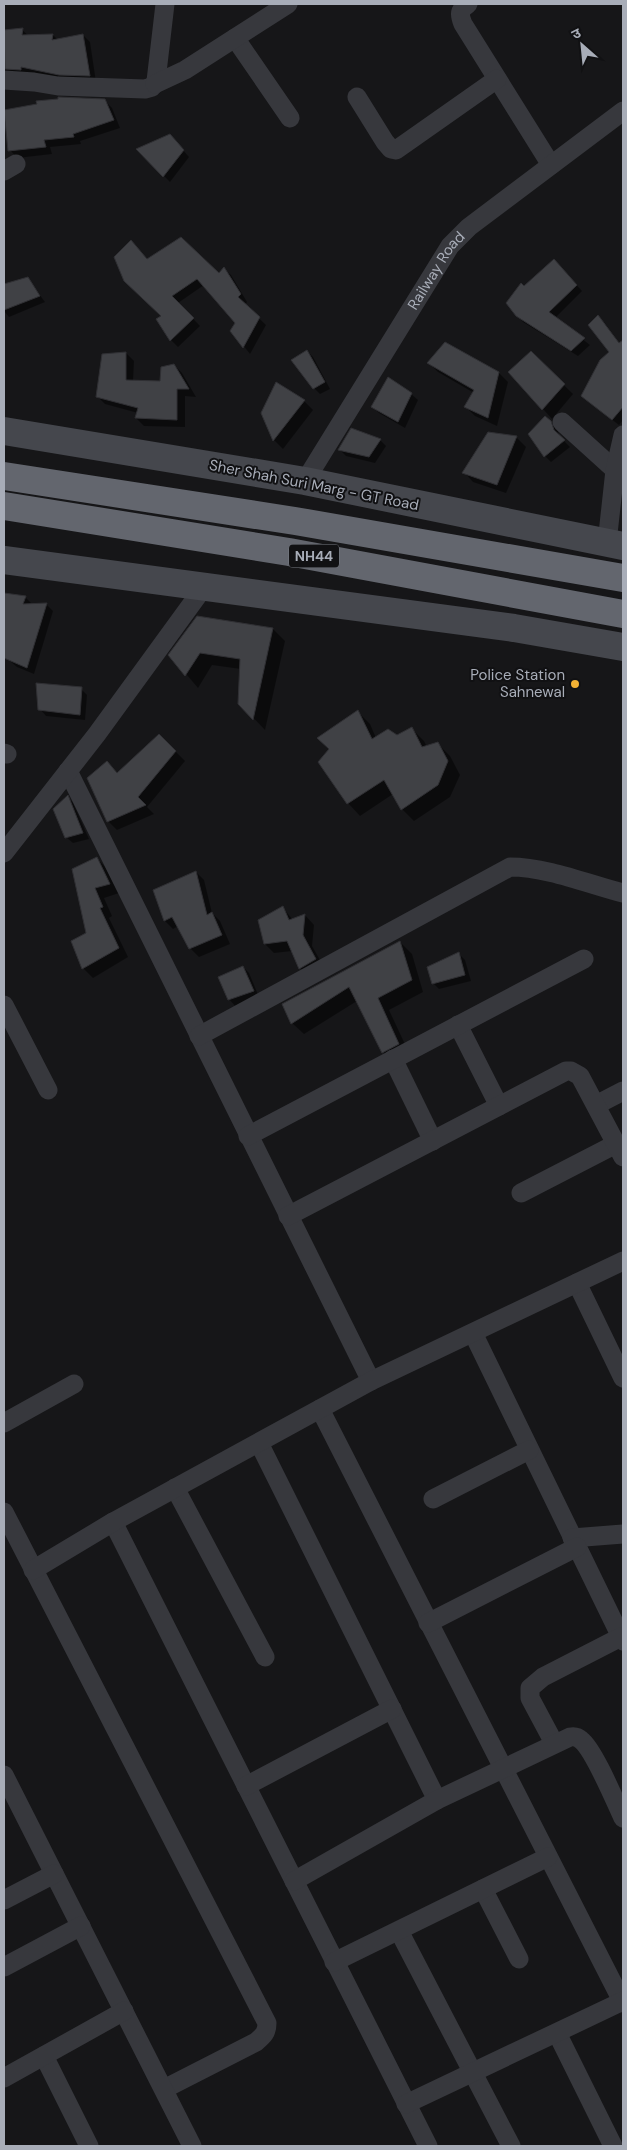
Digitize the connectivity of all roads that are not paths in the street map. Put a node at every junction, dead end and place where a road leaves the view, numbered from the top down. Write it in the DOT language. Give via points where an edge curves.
graph roads {
  1 [pos="165,4"];
  2 [pos="288,4"];
  3 [pos="468,4"];
  4 [pos="235,38"];
  5 [pos="497,79"];
  6 [pos="4,80"];
  7 [pos="155,84"];
  8 [pos="357,97"];
  9 [pos="623,111"];
  10 [pos="290,118"];
  11 [pos="551,165"];
  12 [pos="562,422"];
  13 [pos="4,431"];
  14 [pos="623,434"];
  15 [pos="615,470"];
  16 [pos="4,476"];
  17 [pos="305,481"];
  18 [pos="4,506"];
  19 [pos="615,544"];
  20 [pos="4,560"];
  21 [pos="623,578"];
  22 [pos="204,587"];
  23 [pos="623,614"];
  24 [pos="623,647"];
  25 [pos="68,771"];
  26 [pos="4,853"];
  27 [pos="623,894"];
  28 [pos="584,959"];
  29 [pos="4,1005"];
  30 [pos="458,1025"];
  31 [pos="199,1036"];
  32 [pos="393,1059"];
  33 [pos="48,1090"];
  34 [pos="623,1091"];
  35 [pos="596,1105"];
  36 [pos="499,1106"];
  37 [pos="248,1136"];
  38 [pos="433,1141"];
  39 [pos="620,1151"];
  40 [pos="521,1193"];
  41 [pos="288,1216"];
  42 [pos="623,1261"];
  43 [pos="576,1283"];
  44 [pos="473,1333"];
  45 [pos="623,1378"];
  46 [pos="371,1382"];
  47 [pos="74,1384"];
  48 [pos="320,1410"];
  49 [pos="4,1424"];
  50 [pos="259,1443"];
  51 [pos="529,1450"];
  52 [pos="175,1488"];
  53 [pos="433,1499"];
  54 [pos="4,1512"];
  55 [pos="113,1522"];
  56 [pos="623,1534"];
  57 [pos="575,1543"];
  58 [pos="34,1570"];
  59 [pos="428,1623"];
  60 [pos="622,1639"];
  61 [pos="265,1657"];
  62 [pos="392,1709"];
  63 [pos="554,1743"];
  64 [pos="502,1769"];
  65 [pos="5,1779"];
  66 [pos="246,1786"];
  67 [pos="437,1800"];
  68 [pos="623,1818"];
  69 [pos="548,1856"];
  70 [pos="54,1874"];
  71 [pos="294,1881"];
  72 [pos="483,1889"];
  73 [pos="4,1900"];
  74 [pos="81,1926"];
  75 [pos="398,1930"];
  76 [pos="519,1959"];
  77 [pos="334,1962"];
  78 [pos="4,1967"];
  79 [pos="623,2002"];
  80 [pos="124,2011"];
  81 [pos="557,2033"];
  82 [pos="44,2056"];
  83 [pos="474,2072"];
  84 [pos="4,2078"];
  85 [pos="164,2089"];
  86 [pos="406,2104"];
  87 [pos="89,2146"];
  88 [pos="192,2146"];
  89 [pos="428,2146"];
  90 [pos="511,2146"];
  91 [pos="613,2146"];
  1 -- 7 [label="street"];
  2 -- 4 [label="street"];
  3 -- 5 [label="street" via="459,15"];
  4 -- 7 [label="street" via="185,70"];
  4 -- 10 [label="street"];
  5 -- 8 [label="street" via="396,150 385,142"];
  5 -- 11 [label="street"];
  6 -- 7 [label="street" via="99,88 145,88"];
  9 -- 11 [label="street, Railway Road"];
  11 -- 17 [label="street, Railway Road" via="469,227 450,246"];
  12 -- 15 [label="street"];
  13 -- 17 [label="street, Sher Shah Suri Marg - GT Road"];
  14 -- 15 [label="street"];
  15 -- 19 [label="street"];
  16 -- 21 [label="highway, NH44" via="296,521"];
  17 -- 19 [label="street, Sher Shah Suri Marg - GT Road"];
  18 -- 23 [label="highway, NH44" via="289,552"];
  20 -- 22 [label="street"];
  22 -- 24 [label="street" via="514,628"];
  22 -- 25 [label="street"];
  25 -- 26 [label="street"];
  25 -- 31 [label="street"];
  27 -- 31 [label="street" via="540,870 510,867"];
  28 -- 30 [label="street"];
  29 -- 33 [label="street"];
  30 -- 32 [label="street"];
  30 -- 36 [label="street"];
  31 -- 37 [label="street"];
  32 -- 37 [label="street"];
  32 -- 38 [label="street"];
  34 -- 35 [label="street"];
  35 -- 36 [label="street" via="580,1076 571,1071"];
  35 -- 39 [label="street"];
  36 -- 38 [label="street"];
  37 -- 41 [label="street"];
  38 -- 41 [label="street"];
  39 -- 40 [label="street"];
  41 -- 46 [label="street"];
  42 -- 43 [label="street"];
  43 -- 44 [label="street"];
  43 -- 45 [label="street"];
  44 -- 46 [label="street"];
  44 -- 51 [label="street"];
  46 -- 48 [label="street"];
  47 -- 49 [label="street"];
  48 -- 50 [label="street"];
  48 -- 59 [label="street"];
  50 -- 52 [label="street"];
  50 -- 62 [label="street"];
  51 -- 53 [label="street"];
  51 -- 57 [label="street"];
  52 -- 55 [label="street"];
  52 -- 61 [label="street"];
  54 -- 58 [label="street"];
  55 -- 58 [label="street"];
  55 -- 66 [label="street"];
  56 -- 57 [label="street"];
  57 -- 59 [label="street"];
  57 -- 60 [label="street"];
  58 -- 85 [label="street" via="266,2023 267,2030 256,2042"];
  59 -- 64 [label="street"];
  60 -- 63 [label="street" via="543,1677 530,1688 530,1698"];
  62 -- 66 [label="street"];
  62 -- 67 [label="street"];
  63 -- 64 [label="street"];
  63 -- 68 [label="street" via="576,1736 584,1743"];
  64 -- 67 [label="street"];
  64 -- 69 [label="street"];
  65 -- 70 [label="street"];
  66 -- 71 [label="street"];
  67 -- 71 [label="street"];
  69 -- 72 [label="street"];
  69 -- 79 [label="street"];
  70 -- 73 [label="street"];
  70 -- 74 [label="street"];
  71 -- 77 [label="street"];
  72 -- 75 [label="street"];
  72 -- 76 [label="street"];
  74 -- 78 [label="street"];
  74 -- 80 [label="street"];
  75 -- 77 [label="street"];
  75 -- 83 [label="street"];
  77 -- 86 [label="street"];
  79 -- 81 [label="street"];
  80 -- 82 [label="street"];
  80 -- 85 [label="street"];
  81 -- 83 [label="street"];
  81 -- 91 [label="street"];
  82 -- 84 [label="street"];
  82 -- 87 [label="street"];
  83 -- 86 [label="street"];
  83 -- 90 [label="street"];
  85 -- 88 [label="street"];
  86 -- 89 [label="street"];
}
